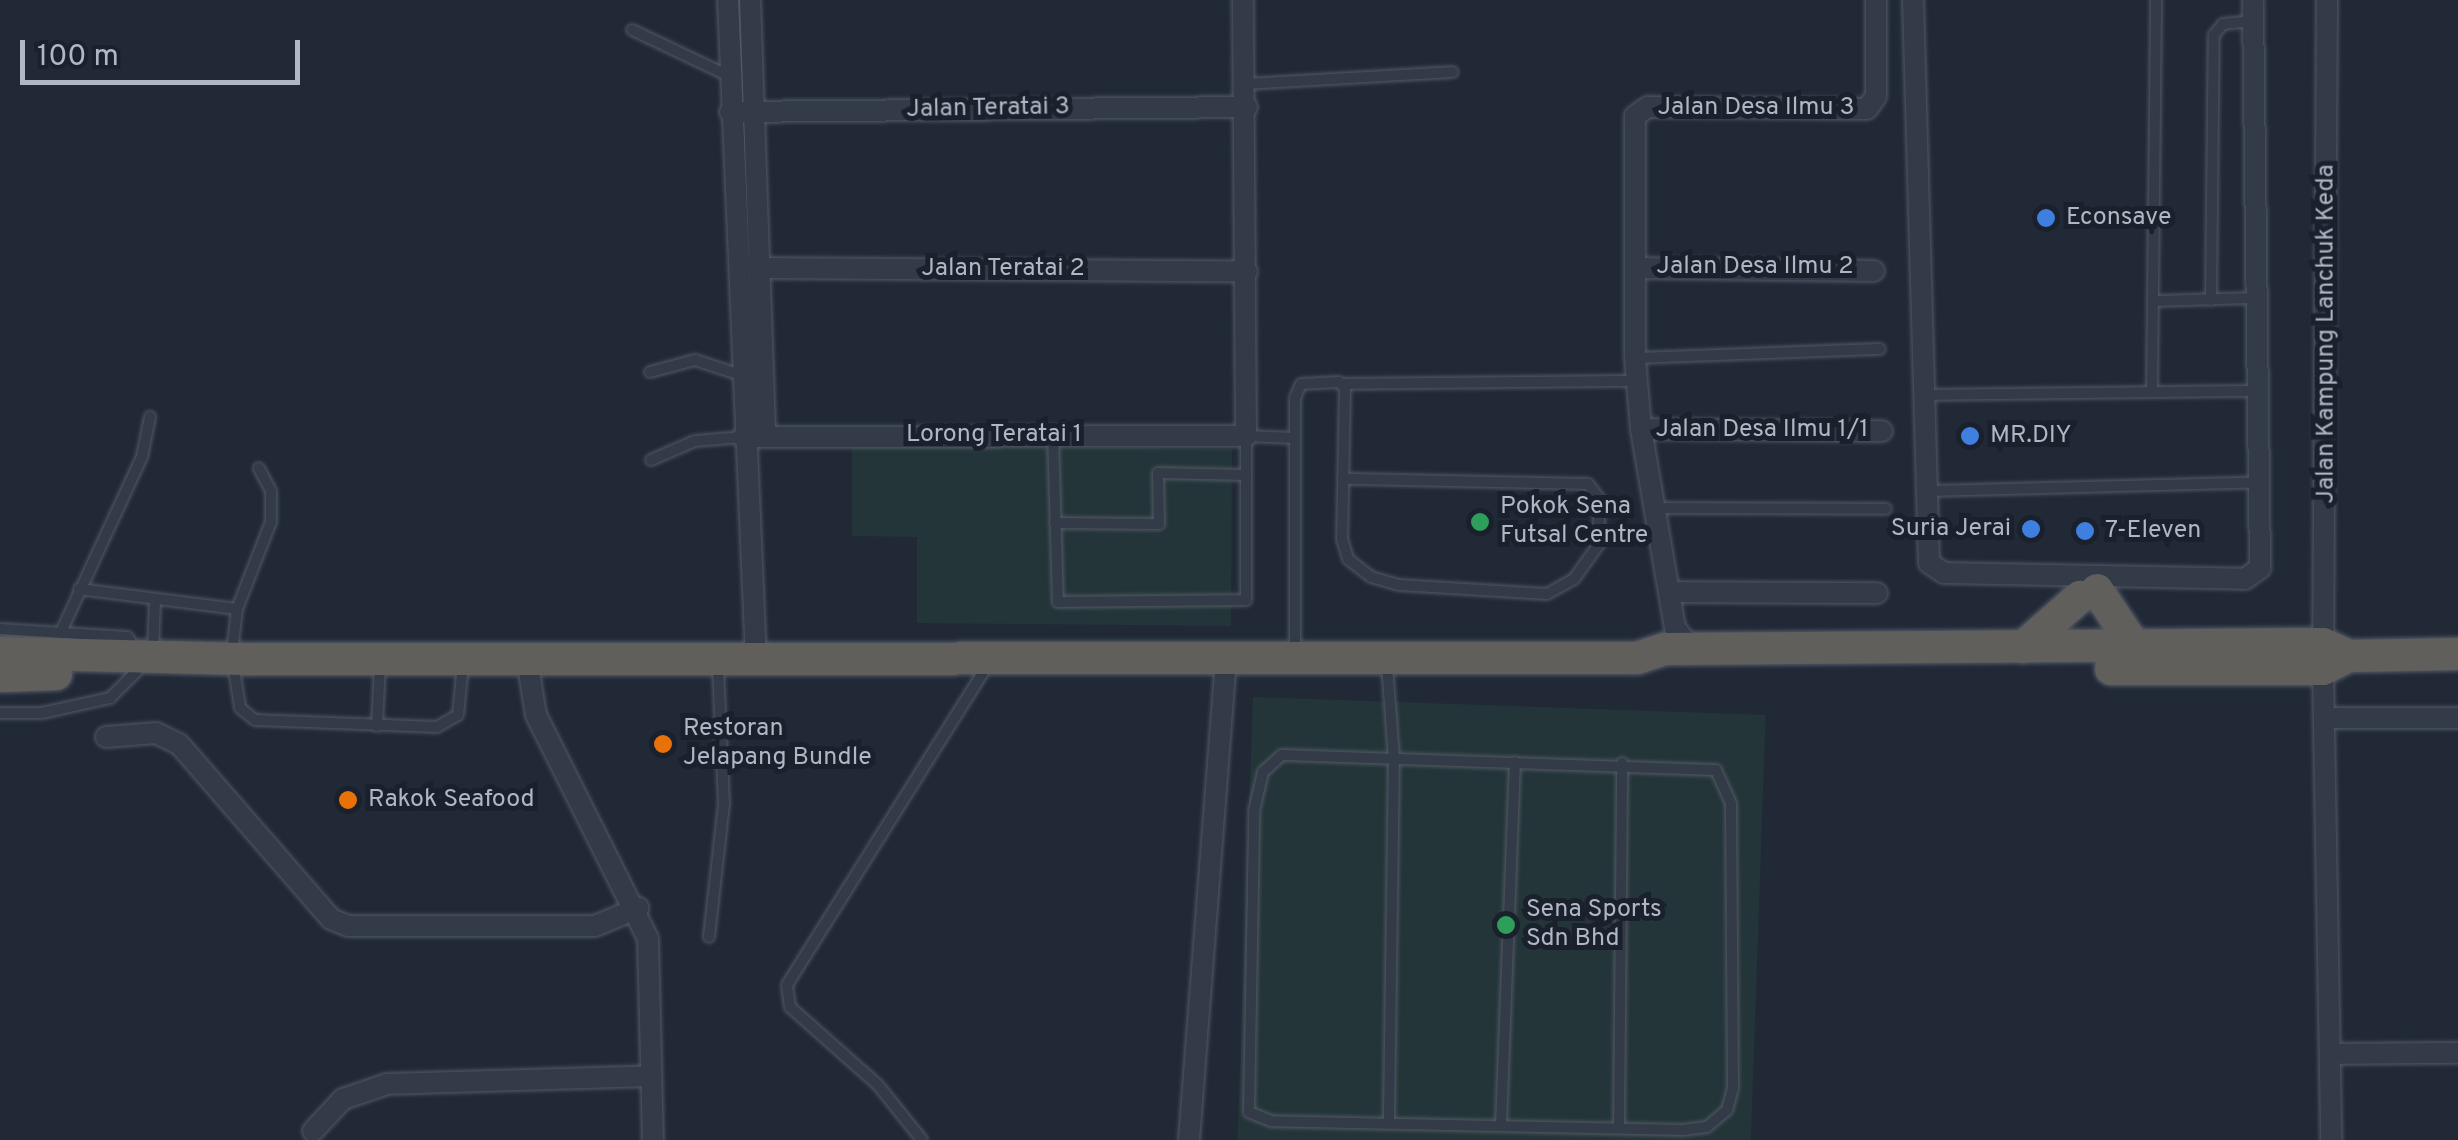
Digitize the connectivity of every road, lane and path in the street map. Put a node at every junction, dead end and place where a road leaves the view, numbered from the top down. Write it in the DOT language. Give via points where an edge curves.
graph roads {
  1 [pos="728,0"];
  2 [pos="750,0"];
  3 [pos="1242,0"];
  4 [pos="1876,0"];
  5 [pos="1913,0"];
  6 [pos="2156,0"];
  7 [pos="2327,0"];
  8 [pos="2253,11"];
  9 [pos="632,30"];
  10 [pos="1453,72"];
  11 [pos="729,76"];
  12 [pos="1246,84"];
  13 [pos="1246,107"];
  14 [pos="730,112"];
  15 [pos="756,112"];
  16 [pos="758,268"];
  17 [pos="1634,268"];
  18 [pos="1247,271"];
  19 [pos="1874,271"];
  20 [pos="2256,298"];
  21 [pos="2211,300"];
  22 [pos="2153,301"];
  23 [pos="1880,348"];
  24 [pos="1635,358"];
  25 [pos="650,372"];
  26 [pos="742,375"];
  27 [pos="1637,381"];
  28 [pos="1342,384"];
  29 [pos="2152,391"];
  30 [pos="2258,391"];
  31 [pos="1923,395"];
  32 [pos="150,417"];
  33 [pos="1641,430"];
  34 [pos="1882,431"];
  35 [pos="1053,435"];
  36 [pos="1246,436"];
  37 [pos="743,437"];
  38 [pos="765,437"];
  39 [pos="1295,438"];
  40 [pos="651,460"];
  41 [pos="259,468"];
  42 [pos="1246,475"];
  43 [pos="1343,478"];
  44 [pos="2258,482"];
  45 [pos="1925,491"];
  46 [pos="1650,508"];
  47 [pos="1886,509"];
  48 [pos="1055,524"];
  49 [pos="2056,574"];
  50 [pos="2097,587"];
  51 [pos="79,589"];
  52 [pos="1669,592"];
  53 [pos="1877,593"];
  54 [pos="155,600"];
  55 [pos="237,609"];
  56 [pos="0,629"];
  57 [pos="62,632"];
  58 [pos="1667,646"];
  59 [pos="2023,646"];
  60 [pos="2135,647"];
  61 [pos="0,652"];
  62 [pos="2458,654"];
  63 [pos="2332,656"];
  64 [pos="2086,657"];
  65 [pos="1295,658"];
  66 [pos="1387,658"];
  67 [pos="142,659"];
  68 [pos="380,659"];
  69 [pos="463,659"];
  70 [pos="528,659"];
  71 [pos="718,659"];
  72 [pos="756,659"];
  73 [pos="992,659"];
  74 [pos="1226,659"];
  75 [pos="240,661"];
  76 [pos="0,676"];
  77 [pos="0,712"];
  78 [pos="2325,718"];
  79 [pos="2458,718"];
  80 [pos="376,726"];
  81 [pos="106,736"];
  82 [pos="1394,758"];
  83 [pos="1515,762"];
  84 [pos="1622,763"];
  85 [pos="638,908"];
  86 [pos="708,936"];
  87 [pos="2458,1053"];
  88 [pos="2332,1054"];
  89 [pos="651,1076"];
  90 [pos="1389,1124"];
  91 [pos="1502,1126"];
  92 [pos="1618,1128"];
  93 [pos="313,1131"];
  94 [pos="653,1140"];
  95 [pos="922,1140"];
  96 [pos="1190,1140"];
  97 [pos="2330,1140"];
  1 -- 11 [label="street"];
  2 -- 15 [label="street"];
  3 -- 12 [label="street"];
  4 -- 17 [label="street, Jalan Desa Ilmu 3" via="1874,103 1861,110 1638,112"];
  5 -- 31 [label="street"];
  6 -- 22 [label="lane"];
  7 -- 63 [label="street, Jalan Kampung Lanchuk Keda"];
  8 -- 20 [label="street"];
  8 -- 21 [label="lane" via="2214,35"];
  9 -- 11 [label="lane"];
  10 -- 12 [label="lane"];
  11 -- 14 [label="street"];
  12 -- 13 [label="street"];
  13 -- 15 [label="street, Jalan Teratai 3"];
  13 -- 18 [label="street"];
  14 -- 15 [label="street, Jalan Teratai 3"];
  14 -- 26 [label="street"];
  15 -- 16 [label="street"];
  16 -- 18 [label="street, Jalan Teratai 2"];
  16 -- 38 [label="street"];
  17 -- 19 [label="street, Jalan Desa Ilmu 2"];
  17 -- 24 [label="street"];
  18 -- 36 [label="street"];
  20 -- 21 [label="lane"];
  20 -- 30 [label="street"];
  21 -- 22 [label="lane"];
  22 -- 29 [label="lane"];
  23 -- 24 [label="lane"];
  24 -- 27 [label="street"];
  25 -- 26 [label="lane" via="695,360"];
  26 -- 37 [label="street"];
  27 -- 28 [label="lane"];
  27 -- 33 [label="street"];
  28 -- 39 [label="lane" via="1298,387"];
  28 -- 43 [label="lane"];
  29 -- 30 [label="lane"];
  29 -- 31 [label="lane"];
  30 -- 44 [label="street"];
  31 -- 45 [label="street"];
  32 -- 51 [label="lane" via="142,457"];
  33 -- 34 [label="street, Jalan Desa Ilmu 1/1"];
  33 -- 46 [label="street"];
  35 -- 36 [label="street, Lorong Teratai 1"];
  35 -- 38 [label="street, Lorong Teratai 1"];
  35 -- 48 [label="lane"];
  36 -- 39 [label="lane"];
  36 -- 42 [label="lane"];
  37 -- 38 [label="street, Lorong Teratai 1"];
  37 -- 40 [label="lane" via="694,441"];
  37 -- 72 [label="street"];
  39 -- 65 [label="lane"];
  41 -- 55 [label="lane" via="268,479 271,522"];
  42 -- 48 [label="lane" via="1158,473 1159,524"];
  42 -- 48 [label="lane" via="1246,600 1058,602"];
  43 -- 43 [label="lane" via="1344,549 1357,569 1382,582 1547,594 1574,579 1599,544 1599,498 1588,484"];
  44 -- 45 [label="lane"];
  44 -- 50 [label="street" via="2260,568 2254,574"];
  45 -- 49 [label="street" via="1926,555 1939,571"];
  46 -- 47 [label="lane"];
  46 -- 52 [label="street"];
  49 -- 50 [label="street"];
  49 -- 50 [label="street"];
  50 -- 59 [label="highway"];
  50 -- 60 [label="highway"];
  50 -- 64 [label="street"];
  51 -- 54 [label="lane"];
  51 -- 57 [label="lane"];
  52 -- 53 [label="street"];
  52 -- 58 [label="street"];
  54 -- 55 [label="lane"];
  54 -- 67 [label="lane"];
  55 -- 75 [label="lane"];
  56 -- 57 [label="lane"];
  57 -- 67 [label="lane" via="128,637"];
  58 -- 59 [label="highway"];
  58 -- 64 [label="highway" via="1658,668"];
  58 -- 66 [label="highway"];
  59 -- 64 [label="highway"];
  60 -- 63 [label="highway"];
  60 -- 64 [label="highway"];
  61 -- 67 [label="highway"];
  62 -- 63 [label="highway"];
  63 -- 64 [label="highway"];
  63 -- 78 [label="street, Jalan Kampung Lanchuk Keda"];
  65 -- 66 [label="highway"];
  65 -- 74 [label="highway"];
  66 -- 82 [label="lane"];
  67 -- 75 [label="highway"];
  67 -- 76 [label="highway"];
  67 -- 77 [label="lane" via="110,698 42,714"];
  68 -- 69 [label="highway"];
  68 -- 75 [label="highway"];
  68 -- 80 [label="lane"];
  69 -- 70 [label="highway"];
  69 -- 80 [label="lane" via="465,687 449,724"];
  70 -- 71 [label="highway"];
  70 -- 85 [label="street" via="536,716"];
  71 -- 72 [label="highway"];
  71 -- 86 [label="lane" via="724,804"];
  72 -- 73 [label="highway"];
  73 -- 74 [label="highway"];
  73 -- 95 [label="lane" via="787,985 793,1010 867,1074"];
  74 -- 96 [label="street"];
  75 -- 80 [label="lane" via="240,708 255,720"];
  78 -- 79 [label="street"];
  78 -- 88 [label="street, Jalan Kampung Lanchuk Keda"];
  81 -- 85 [label="street" via="156,733 179,744 330,919 348,926 595,926"];
  82 -- 83 [label="lane"];
  82 -- 90 [label="lane"];
  82 -- 90 [label="lane" via="1282,754 1263,772 1254,811 1245,1105 1263,1120"];
  83 -- 84 [label="lane"];
  83 -- 91 [label="lane"];
  84 -- 92 [label="lane"];
  84 -- 92 [label="lane" via="1702,766 1716,770 1728,788 1733,1088 1727,1110 1708,1127"];
  85 -- 89 [label="street" via="648,939"];
  87 -- 88 [label="street"];
  88 -- 97 [label="street, Jalan Kampung Lanchuk Keda"];
  89 -- 93 [label="street" via="388,1084 343,1099"];
  89 -- 94 [label="street"];
  90 -- 91 [label="lane"];
  91 -- 92 [label="lane"];
}
